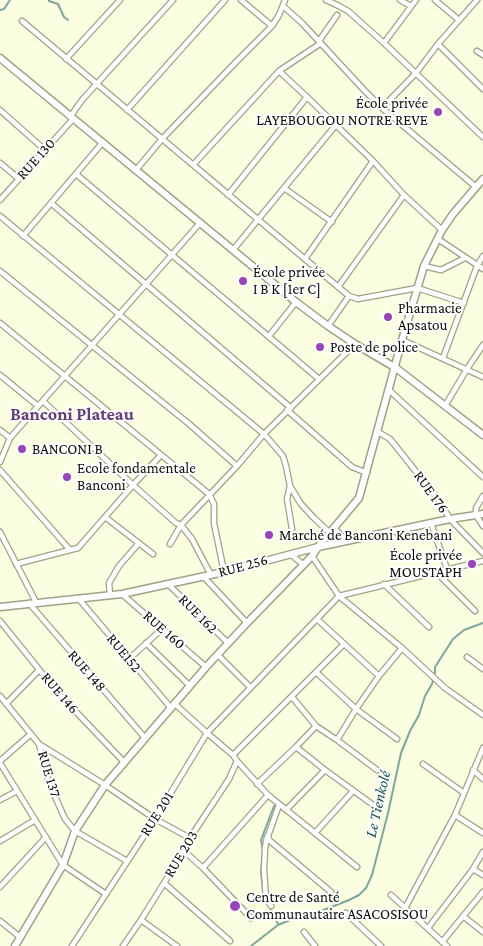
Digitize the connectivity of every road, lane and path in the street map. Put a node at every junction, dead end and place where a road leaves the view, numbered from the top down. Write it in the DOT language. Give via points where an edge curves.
graph roads {
  1 [pos="120,0"];
  2 [pos="173,0"];
  3 [pos="225,0"];
  4 [pos="241,0"];
  5 [pos="284,0"];
  6 [pos="326,0"];
  7 [pos="400,0"];
  8 [pos="416,0"];
  9 [pos="435,0"];
  10 [pos="477,0"];
  11 [pos="283,6"];
  12 [pos="411,6"];
  13 [pos="337,15"];
  14 [pos="459,20"];
  15 [pos="22,21"];
  16 [pos="272,26"];
  17 [pos="320,42"];
  18 [pos="384,43"];
  19 [pos="438,44"];
  20 [pos="477,51"];
  21 [pos="483,55"];
  22 [pos="0,58"];
  23 [pos="66,58"];
  24 [pos="279,71"];
  25 [pos="416,73"];
  26 [pos="96,84"];
  27 [pos="483,89"];
  28 [pos="307,97"];
  29 [pos="382,108"];
  30 [pos="0,110"];
  31 [pos="127,110"];
  32 [pos="71,118"];
  33 [pos="336,126"];
  34 [pos="483,137"];
  35 [pos="162,139"];
  36 [pos="103,142"];
  37 [pos="45,150"];
  38 [pos="373,161"];
  39 [pos="0,163"];
  40 [pos="193,165"];
  41 [pos="136,170"];
  42 [pos="76,174"];
  43 [pos="19,179"];
  44 [pos="483,179"];
  45 [pos="476,187"];
  46 [pos="284,188"];
  47 [pos="228,195"];
  48 [pos="404,195"];
  49 [pos="0,200"];
  50 [pos="50,203"];
  51 [pos="0,216"];
  52 [pos="257,219"];
  53 [pos="332,222"];
  54 [pos="200,223"];
  55 [pos="442,230"];
  56 [pos="23,236"];
  57 [pos="438,240"];
  58 [pos="233,250"];
  59 [pos="172,254"];
  60 [pos="483,256"];
  61 [pos="465,258"];
  62 [pos="305,259"];
  63 [pos="424,266"];
  64 [pos="477,266"];
  65 [pos="483,269"];
  66 [pos="0,271"];
  67 [pos="146,284"];
  68 [pos="338,287"];
  69 [pos="418,288"];
  70 [pos="349,296"];
  71 [pos="296,302"];
  72 [pos="464,303"];
  73 [pos="119,314"];
  74 [pos="0,323"];
  75 [pos="328,326"];
  76 [pos="269,336"];
  77 [pos="402,340"];
  78 [pos="355,344"];
  79 [pos="483,344"];
  80 [pos="92,345"];
  81 [pos="443,358"];
  82 [pos="396,368"];
  83 [pos="466,369"];
  84 [pos="0,375"];
  85 [pos="65,376"];
  86 [pos="483,376"];
  87 [pos="5,380"];
  88 [pos="320,380"];
  89 [pos="0,385"];
  90 [pos="389,390"];
  91 [pos="43,401"];
  92 [pos="38,406"];
  93 [pos="445,406"];
  94 [pos="289,409"];
  95 [pos="0,430"];
  96 [pos="378,432"];
  97 [pos="264,434"];
  98 [pos="483,436"];
  99 [pos="10,438"];
  100 [pos="161,455"];
  101 [pos="0,464"];
  102 [pos="237,466"];
  103 [pos="0,470"];
  104 [pos="366,473"];
  105 [pos="483,477"];
  106 [pos="133,485"];
  107 [pos="290,486"];
  108 [pos="209,494"];
  109 [pos="483,496"];
  110 [pos="480,515"];
  111 [pos="105,517"];
  112 [pos="450,519"];
  113 [pos="431,523"];
  114 [pos="181,525"];
  115 [pos="483,526"];
  116 [pos="292,529"];
  117 [pos="332,530"];
  118 [pos="0,532"];
  119 [pos="348,540"];
  120 [pos="139,543"];
  121 [pos="170,544"];
  122 [pos="318,546"];
  123 [pos="70,550"];
  124 [pos="483,553"];
  125 [pos="153,554"];
  126 [pos="290,554"];
  127 [pos="312,556"];
  128 [pos="483,561"];
  129 [pos="16,564"];
  130 [pos="304,564"];
  131 [pos="447,569"];
  132 [pos="435,571"];
  133 [pos="224,572"];
  134 [pos="210,575"];
  135 [pos="203,576"];
  136 [pos="168,584"];
  137 [pos="384,584"];
  138 [pos="122,594"];
  139 [pos="110,595"];
  140 [pos="339,596"];
  141 [pos="78,598"];
  142 [pos="32,603"];
  143 [pos="0,607"];
  144 [pos="474,610"];
  145 [pos="317,619"];
  146 [pos="0,621"];
  147 [pos="247,622"];
  148 [pos="429,627"];
  149 [pos="162,629"];
  150 [pos="228,643"];
  151 [pos="146,644"];
  152 [pos="344,644"];
  153 [pos="402,648"];
  154 [pos="218,655"];
  155 [pos="467,658"];
  156 [pos="129,659"];
  157 [pos="206,666"];
  158 [pos="483,669"];
  159 [pos="40,670"];
  160 [pos="316,673"];
  161 [pos="379,676"];
  162 [pos="190,686"];
  163 [pos="250,687"];
  164 [pos="0,696"];
  165 [pos="292,697"];
  166 [pos="6,704"];
  167 [pos="173,706"];
  168 [pos="356,708"];
  169 [pos="483,715"];
  170 [pos="316,726"];
  171 [pos="206,733"];
  172 [pos="31,734"];
  173 [pos="145,738"];
  174 [pos="397,739"];
  175 [pos="337,740"];
  176 [pos="39,744"];
  177 [pos="296,747"];
  178 [pos="483,748"];
  179 [pos="233,755"];
  180 [pos="237,761"];
  181 [pos="0,762"];
  182 [pos="124,762"];
  183 [pos="423,764"];
  184 [pos="325,770"];
  185 [pos="378,770"];
  186 [pos="473,770"];
  187 [pos="483,779"];
  188 [pos="258,784"];
  189 [pos="104,785"];
  190 [pos="17,790"];
  191 [pos="353,791"];
  192 [pos="464,793"];
  193 [pos="268,795"];
  194 [pos="0,800"];
  195 [pos="280,805"];
  196 [pos="376,807"];
  197 [pos="286,810"];
  198 [pos="456,815"];
  199 [pos="155,819"];
  200 [pos="35,820"];
  201 [pos="75,831"];
  202 [pos="315,833"];
  203 [pos="483,833"];
  204 [pos="268,836"];
  205 [pos="46,837"];
  206 [pos="190,838"];
  207 [pos="0,841"];
  208 [pos="184,851"];
  209 [pos="483,852"];
  210 [pos="127,861"];
  211 [pos="63,865"];
  212 [pos="357,867"];
  213 [pos="203,868"];
  214 [pos="473,868"];
  215 [pos="483,875"];
  216 [pos="164,883"];
  217 [pos="0,887"];
  218 [pos="331,892"];
  219 [pos="483,892"];
  220 [pos="106,894"];
  221 [pos="391,895"];
  222 [pos="271,906"];
  223 [pos="405,908"];
  224 [pos="346,914"];
  225 [pos="463,916"];
  226 [pos="251,918"];
  227 [pos="142,920"];
  228 [pos="0,921"];
  229 [pos="428,928"];
  230 [pos="304,932"];
  231 [pos="483,932"];
  232 [pos="20,937"];
  233 [pos="170,940"];
  234 [pos="230,941"];
  235 [pos="442,942"];
  236 [pos="15,946"];
  237 [pos="72,946"];
  238 [pos="123,946"];
  239 [pos="167,946"];
  240 [pos="177,946"];
  241 [pos="315,946"];
  242 [pos="381,946"];
  243 [pos="447,946"];
  1 -- 23 [label="street"];
  2 -- 26 [label="street, RUE 130"];
  3 -- 31 [label="street"];
  4 -- 16 [label="street"];
  5 -- 11 [label="street"];
  6 -- 18 [label="street" via="348,11"];
  7 -- 12 [label="street"];
  8 -- 12 [label="street"];
  9 -- 14 [label="street"];
  10 -- 14 [label="street"];
  11 -- 16 [label="street"];
  11 -- 17 [label="street"];
  12 -- 18 [label="street"];
  13 -- 17 [label="street"];
  14 -- 19 [label="street"];
  15 -- 23 [label="street"];
  16 -- 35 [label="street"];
  17 -- 24 [label="street"];
  17 -- 29 [label="street"];
  18 -- 25 [label="street"];
  19 -- 25 [label="street"];
  19 -- 27 [label="street"];
  20 -- 21 [label="street"];
  22 -- 32 [label="street"];
  23 -- 26 [label="street"];
  24 -- 28 [label="street"];
  24 -- 40 [label="street"];
  25 -- 29 [label="street"];
  25 -- 34 [label="street"];
  26 -- 31 [label="street"];
  26 -- 32 [label="street, RUE 130"];
  28 -- 33 [label="street"];
  28 -- 47 [label="street"];
  29 -- 45 [label="street"];
  30 -- 37 [label="street"];
  31 -- 35 [label="street"];
  32 -- 36 [label="street"];
  32 -- 37 [label="street, RUE 130"];
  33 -- 38 [label="street"];
  33 -- 46 [label="street"];
  35 -- 40 [label="street"];
  35 -- 41 [label="street"];
  36 -- 41 [label="street"];
  36 -- 42 [label="street"];
  37 -- 43 [label="street, RUE 130"];
  38 -- 48 [label="street"];
  38 -- 53 [label="street"];
  39 -- 43 [label="street"];
  40 -- 47 [label="street"];
  41 -- 54 [label="street"];
  42 -- 50 [label="street"];
  42 -- 59 [label="street"];
  43 -- 49 [label="street, RUE 130"];
  44 -- 45 [label="street"];
  45 -- 55 [label="street"];
  46 -- 52 [label="street"];
  46 -- 53 [label="street"];
  47 -- 52 [label="street"];
  48 -- 55 [label="street"];
  48 -- 68 [label="street"];
  50 -- 56 [label="street"];
  50 -- 67 [label="street"];
  51 -- 56 [label="street"];
  52 -- 58 [label="street"];
  52 -- 62 [label="street"];
  53 -- 62 [label="street"];
  54 -- 58 [label="street"];
  54 -- 59 [label="street"];
  55 -- 57 [label="street"];
  56 -- 73 [label="street"];
  57 -- 61 [label="street"];
  57 -- 63 [label="street"];
  58 -- 71 [label="street"];
  59 -- 67 [label="street"];
  59 -- 76 [label="street"];
  60 -- 64 [label="street"];
  61 -- 63 [label="street" via="441,270"];
  61 -- 64 [label="street"];
  62 -- 68 [label="street"];
  63 -- 69 [label="street"];
  64 -- 65 [label="street"];
  64 -- 72 [label="street"];
  66 -- 80 [label="street"];
  67 -- 73 [label="street"];
  67 -- 94 [label="street"];
  68 -- 70 [label="street"];
  69 -- 70 [label="street" via="358,299"];
  69 -- 72 [label="street"];
  69 -- 77 [label="street"];
  70 -- 75 [label="street"];
  71 -- 75 [label="street"];
  71 -- 76 [label="street"];
  72 -- 81 [label="street"];
  73 -- 80 [label="street"];
  73 -- 97 [label="street"];
  74 -- 85 [label="street"];
  75 -- 78 [label="street"];
  76 -- 88 [label="street"];
  77 -- 81 [label="street"];
  77 -- 82 [label="street"];
  78 -- 82 [label="street"];
  78 -- 88 [label="street"];
  79 -- 83 [label="street"];
  80 -- 85 [label="street"];
  80 -- 102 [label="street"];
  81 -- 83 [label="street"];
  82 -- 90 [label="street"];
  82 -- 93 [label="street"];
  83 -- 86 [label="street"];
  83 -- 93 [label="street"];
  84 -- 87 [label="street"];
  85 -- 91 [label="street"];
  85 -- 100 [label="street"];
  87 -- 89 [label="street"];
  87 -- 92 [label="street"];
  88 -- 94 [label="street"];
  90 -- 96 [label="street"];
  90 -- 105 [label="street"];
  91 -- 92 [label="street"];
  91 -- 106 [label="street"];
  92 -- 99 [label="street"];
  93 -- 98 [label="street"];
  94 -- 97 [label="street"];
  94 -- 104 [label="street" via="352,467"];
  95 -- 99 [label="street"];
  96 -- 104 [label="street"];
  96 -- 112 [label="street, RUE 176" via="390,439"];
  97 -- 102 [label="street"];
  97 -- 107 [label="street" via="283,456"];
  99 -- 101 [label="street"];
  100 -- 106 [label="street"];
  100 -- 108 [label="street"];
  101 -- 103 [label="street"];
  102 -- 108 [label="street"];
  103 -- 123 [label="street"];
  104 -- 117 [label="street" via="360,498"];
  106 -- 111 [label="street"];
  106 -- 114 [label="street"];
  107 -- 116 [label="street" via="287,499"];
  107 -- 117 [label="street" via="314,518"];
  108 -- 114 [label="street"];
  108 -- 133 [label="street" via="214,504 214,523"];
  109 -- 110 [label="street" via="476,508"];
  110 -- 112 [label="street, RUE 256"];
  110 -- 115 [label="street"];
  111 -- 120 [label="street"];
  111 -- 123 [label="street" via="78,548"];
  112 -- 113 [label="street, RUE 256"];
  112 -- 124 [label="street, RUE 176"];
  113 -- 119 [label="street, RUE 256"];
  113 -- 131 [label="street"];
  114 -- 121 [label="street"];
  114 -- 134 [label="street"];
  117 -- 119 [label="street"];
  117 -- 122 [label="street"];
  118 -- 129 [label="street, RUE 148"];
  119 -- 122 [label="street, RUE 256"];
  120 -- 125 [label="street"];
  120 -- 139 [label="street" via="119,566 110,583"];
  122 -- 126 [label="street, RUE 256"];
  122 -- 127 [label="street"];
  123 -- 129 [label="street"];
  126 -- 130 [label="street"];
  126 -- 133 [label="street, RUE 256"];
  127 -- 130 [label="street"];
  127 -- 140 [label="street"];
  128 -- 131 [label="street"];
  129 -- 142 [label="street, RUE 148"];
  130 -- 147 [label="street"];
  131 -- 132 [label="street"];
  132 -- 137 [label="street"];
  132 -- 144 [label="street"];
  133 -- 134 [label="street, RUE 256"];
  134 -- 135 [label="street, RUE 256"];
  135 -- 136 [label="street, RUE 256"];
  135 -- 147 [label="street"];
  136 -- 138 [label="street, RUE 256"];
  136 -- 150 [label="street, RUE 162"];
  137 -- 140 [label="street"];
  137 -- 148 [label="street"];
  138 -- 139 [label="street, RUE 256"];
  138 -- 149 [label="street, RUE 160"];
  139 -- 141 [label="street, RUE 256"];
  140 -- 145 [label="street, RUE 201"];
  140 -- 153 [label="street"];
  141 -- 142 [label="street, RUE 256"];
  141 -- 156 [label="street, RUE152"];
  142 -- 143 [label="street, RUE 256"];
  142 -- 173 [label="street, RUE 148"];
  145 -- 152 [label="street"];
  145 -- 163 [label="street, RUE 201"];
  146 -- 159 [label="street, RUE 146"];
  147 -- 150 [label="street"];
  149 -- 151 [label="street"];
  149 -- 157 [label="street, RUE 160"];
  150 -- 154 [label="street"];
  151 -- 156 [label="street"];
  151 -- 162 [label="street"];
  152 -- 160 [label="street"];
  152 -- 161 [label="street"];
  153 -- 161 [label="street"];
  153 -- 169 [label="street" via="445,688"];
  154 -- 157 [label="street"];
  154 -- 163 [label="street"];
  155 -- 158 [label="street"];
  156 -- 167 [label="street, RUE152"];
  157 -- 162 [label="street"];
  159 -- 166 [label="street"];
  159 -- 182 [label="street, RUE 146"];
  160 -- 165 [label="street"];
  160 -- 168 [label="street"];
  161 -- 168 [label="street"];
  162 -- 167 [label="street"];
  163 -- 171 [label="street, RUE 201"];
  164 -- 166 [label="street, RUE 137"];
  165 -- 170 [label="street"];
  165 -- 179 [label="street"];
  166 -- 172 [label="street, RUE 137"];
  167 -- 171 [label="street, RUE152"];
  167 -- 173 [label="street"];
  168 -- 174 [label="street"];
  168 -- 175 [label="street"];
  170 -- 175 [label="street"];
  170 -- 177 [label="street"];
  171 -- 179 [label="street, RUE152"];
  171 -- 199 [label="street, RUE 201"];
  172 -- 176 [label="street, RUE 137"];
  172 -- 181 [label="street"];
  173 -- 182 [label="street"];
  175 -- 185 [label="street"];
  176 -- 189 [label="street"];
  176 -- 201 [label="street, RUE 137" via="49,783 65,819"];
  177 -- 184 [label="street"];
  177 -- 188 [label="street"];
  178 -- 186 [label="street"];
  179 -- 180 [label="street, RUE152"];
  180 -- 188 [label="street, RUE152"];
  180 -- 206 [label="street, RUE 203" via="229,779"];
  181 -- 190 [label="street"];
  182 -- 189 [label="street"];
  183 -- 192 [label="street"];
  184 -- 191 [label="street"];
  184 -- 197 [label="street"];
  186 -- 187 [label="street"];
  186 -- 192 [label="street"];
  188 -- 193 [label="street, RUE152"];
  189 -- 199 [label="street"];
  189 -- 201 [label="street"];
  190 -- 194 [label="street"];
  190 -- 200 [label="street"];
  191 -- 196 [label="street"];
  191 -- 202 [label="street"];
  192 -- 198 [label="street"];
  193 -- 195 [label="street, RUE152"];
  193 -- 213 [label="street"];
  195 -- 197 [label="street, RUE152"];
  195 -- 204 [label="street"];
  197 -- 202 [label="street, RUE152"];
  198 -- 203 [label="street"];
  198 -- 223 [label="street"];
  199 -- 206 [label="street"];
  199 -- 210 [label="street, RUE 201"];
  200 -- 205 [label="street"];
  200 -- 207 [label="street"];
  201 -- 210 [label="street"];
  201 -- 211 [label="street"];
  202 -- 212 [label="street, RUE152"];
  204 -- 218 [label="street" via="271,843"];
  204 -- 222 [label="street" via="264,871 266,898"];
  205 -- 211 [label="street"];
  205 -- 217 [label="street"];
  206 -- 208 [label="street, RUE 203"];
  208 -- 213 [label="street"];
  208 -- 216 [label="street, RUE 203"];
  209 -- 214 [label="street"];
  210 -- 220 [label="street, RUE 201"];
  211 -- 220 [label="street"];
  211 -- 232 [label="street"];
  213 -- 226 [label="street"];
  214 -- 215 [label="street"];
  214 -- 229 [label="street"];
  216 -- 227 [label="street, RUE 203"];
  216 -- 234 [label="street"];
  219 -- 225 [label="street"];
  220 -- 237 [label="street, RUE 201"];
  221 -- 223 [label="street"];
  223 -- 229 [label="street"];
  224 -- 242 [label="street"];
  225 -- 231 [label="street"];
  225 -- 235 [label="street"];
  227 -- 233 [label="street"];
  227 -- 238 [label="street, RUE 203"];
  228 -- 232 [label="street"];
  229 -- 235 [label="street"];
  230 -- 241 [label="street"];
  232 -- 236 [label="street"];
  233 -- 239 [label="street"];
  233 -- 240 [label="street"];
  235 -- 243 [label="street"];
}
